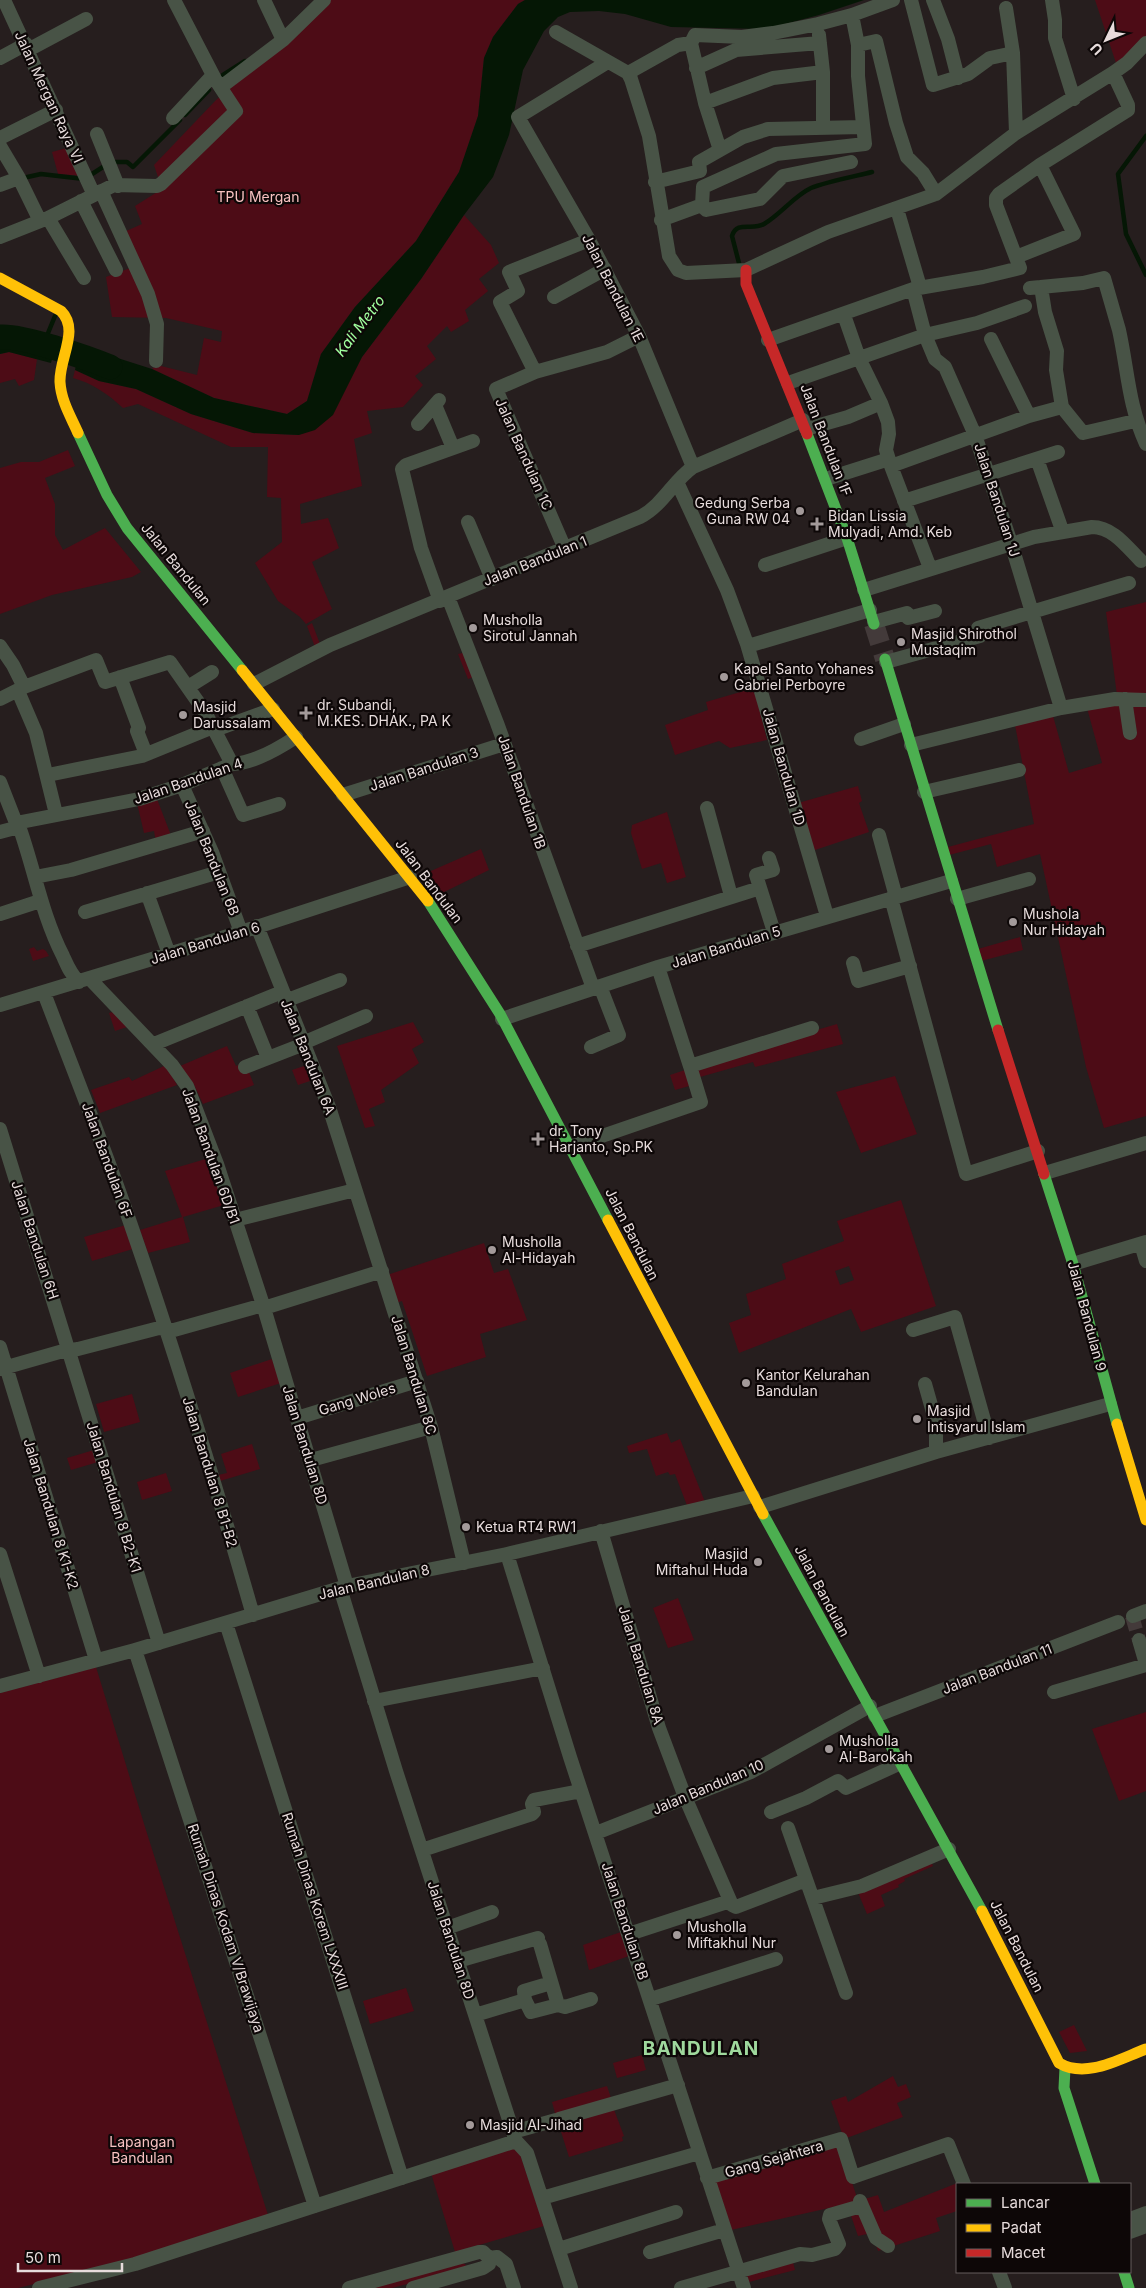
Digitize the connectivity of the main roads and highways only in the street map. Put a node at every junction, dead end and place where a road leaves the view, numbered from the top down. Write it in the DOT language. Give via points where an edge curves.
graph roads {
  1 [pos="746,270"];
  2 [pos="0,278"];
  3 [pos="873,619"];
  4 [pos="885,660"];
  5 [pos="1146,1520"];
  6 [pos="1146,2048"];
  7 [pos="1065,2068"];
  8 [pos="1095,2183"];
  9 [pos="1124,2273"];
  10 [pos="1129,2288"];
  1 -- 3 [label="main road, Jalan Bandulan 1F" via="746,284 826,479"];
  2 -- 7 [label="main road, Jalan Bandulan" via="65,314 70,328 59,387 77,433 120,517 410,877 439,916 502,1019 756,1502 950,1849 1055,2056"];
  4 -- 5 [label="main road, Jalan Bandulan 9" via="951,881 1073,1264 1110,1404"];
  6 -- 7 [label="main road" via="1090,2069"];
  7 -- 8 [label="main road" via="1064,2088"];
  9 -- 10 [label="main road"];
}
